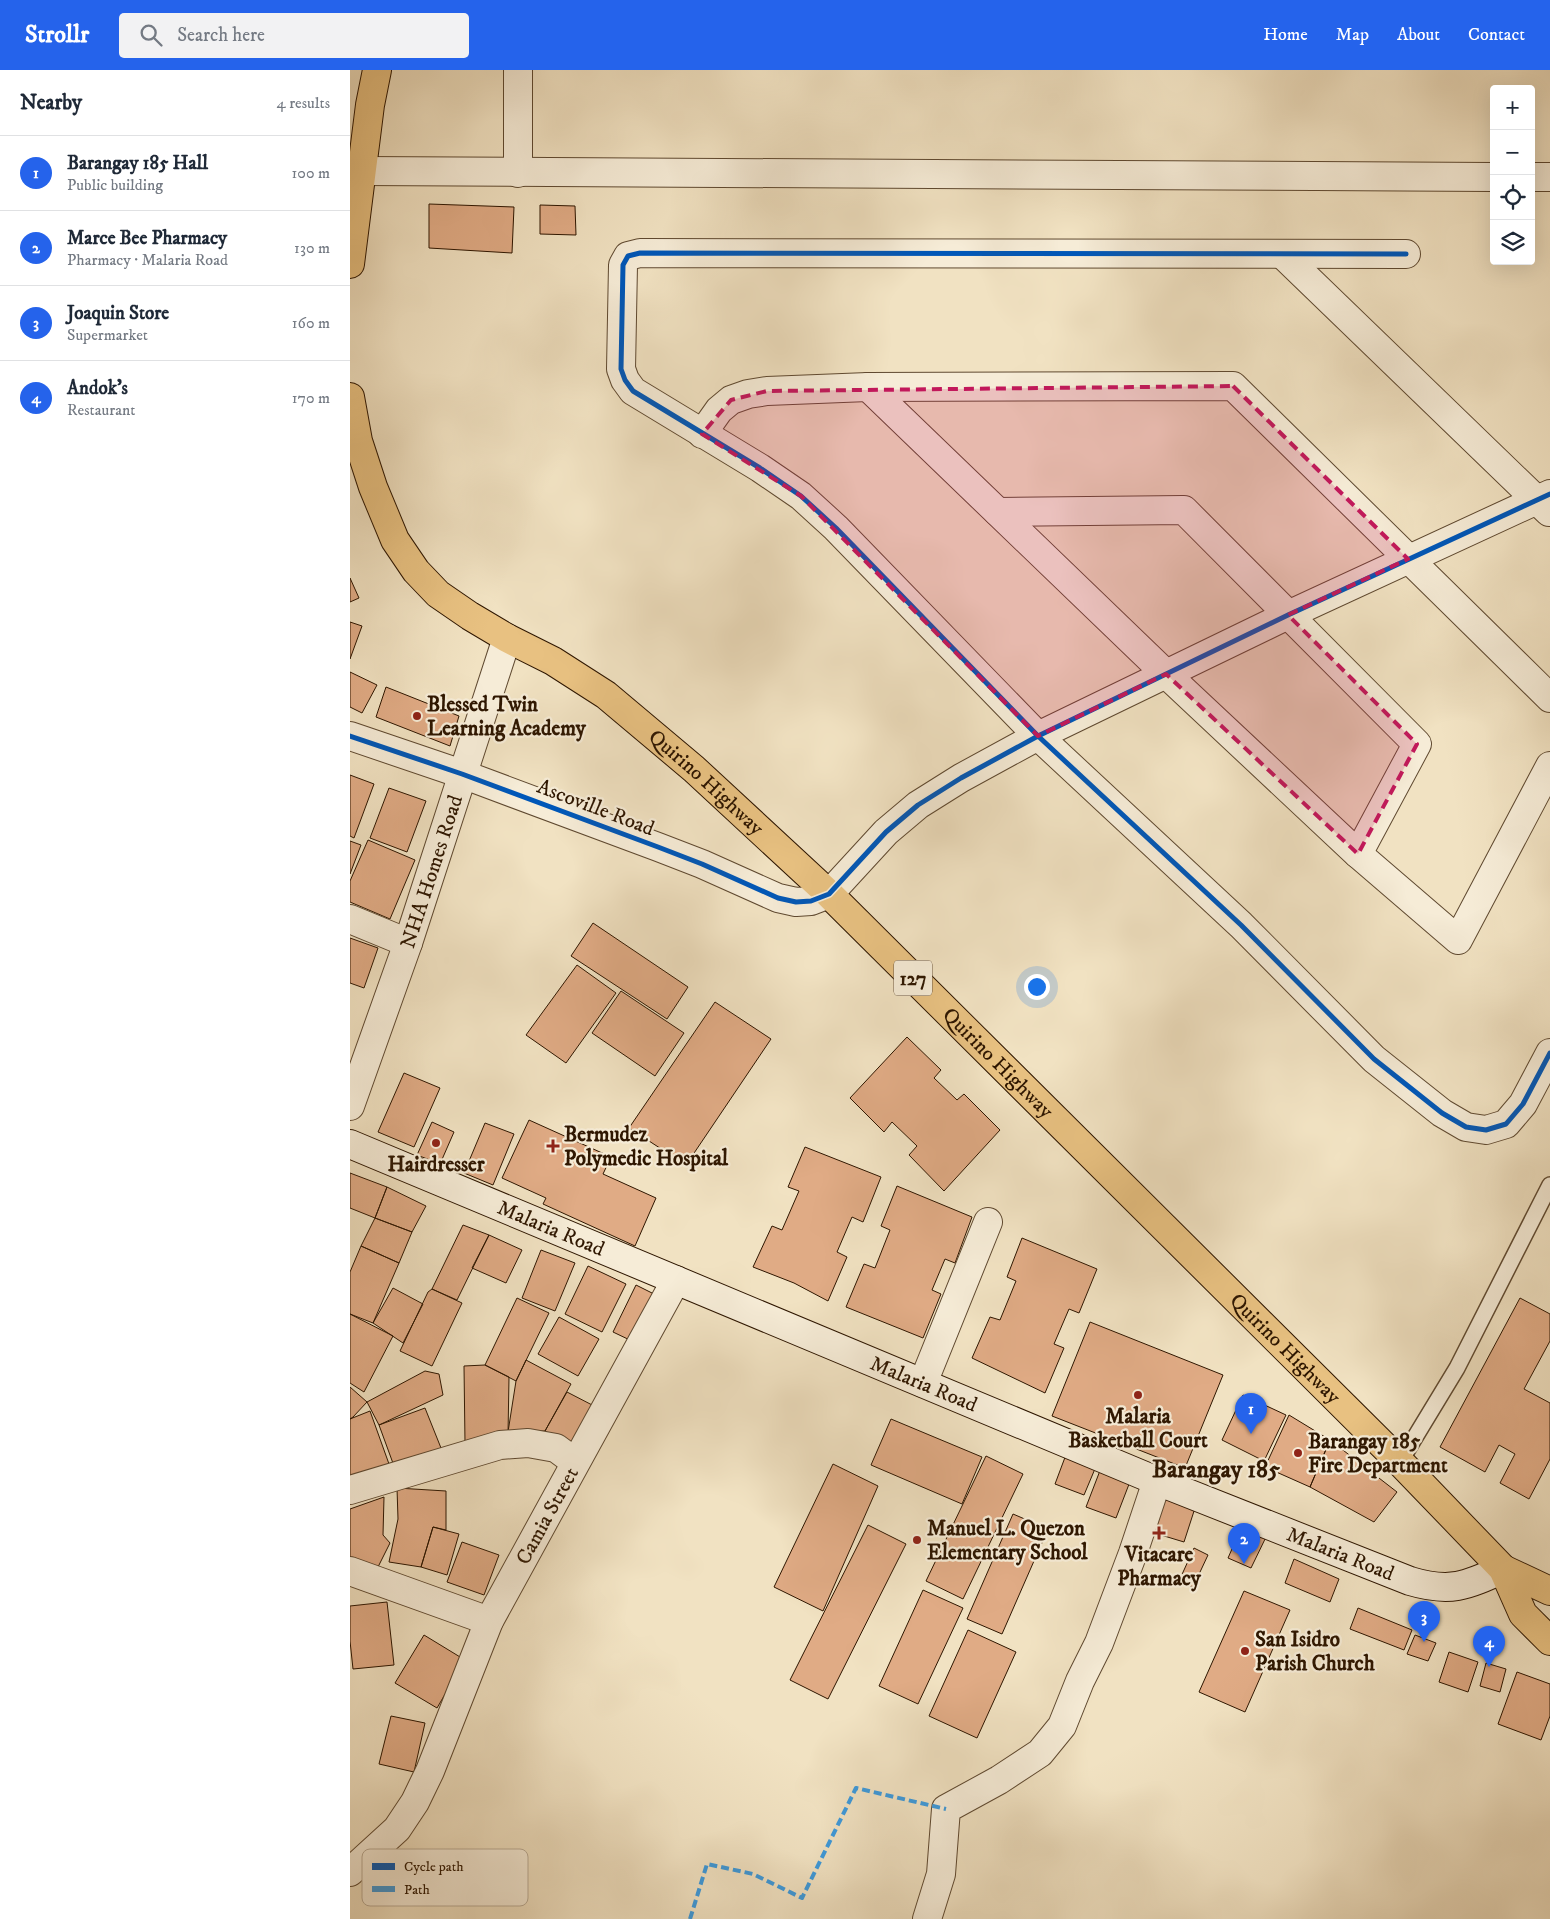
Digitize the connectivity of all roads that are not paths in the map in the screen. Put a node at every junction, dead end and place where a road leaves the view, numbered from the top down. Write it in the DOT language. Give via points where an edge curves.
graph roads {
  1 [pos="376,70"];
  2 [pos="518,70"];
  3 [pos="362,171"];
  4 [pos="518,173"];
  5 [pos="1490,177"];
  6 [pos="1535,177"];
  7 [pos="1550,177"];
  8 [pos="1282,254"];
  9 [pos="1406,254"];
  10 [pos="350,264"];
  11 [pos="868,387"];
  12 [pos="350,397"];
  13 [pos="702,434"];
  14 [pos="1545,502"];
  15 [pos="998,512"];
  16 [pos="1408,559"];
  17 [pos="1288,615"];
  18 [pos="507,638"];
  19 [pos="1166,674"];
  20 [pos="1550,698"];
  21 [pos="350,736"];
  22 [pos="1038,736"];
  23 [pos="1550,766"];
  24 [pos="462,774"];
  25 [pos="1358,854"];
  26 [pos="829,894"];
  27 [pos="350,919"];
  28 [pos="408,943"];
  29 [pos="1550,1052"];
  30 [pos="350,1106"];
  31 [pos="350,1144"];
  32 [pos="1550,1185"];
  33 [pos="988,1222"];
  34 [pos="676,1280"];
  35 [pos="923,1383"];
  36 [pos="575,1462"];
  37 [pos="1400,1462"];
  38 [pos="1157,1480"];
  39 [pos="350,1490"];
  40 [pos="1503,1569"];
  41 [pos="350,1571"];
  42 [pos="1550,1591"];
  43 [pos="489,1621"];
  44 [pos="1550,1641"];
  45 [pos="375,1849"];
  46 [pos="362,1861"];
  47 [pos="350,1872"];
  48 [pos="927,1919"];
  1 -- 3 [label="main road"];
  2 -- 4 [label="street"];
  3 -- 4 [label="street"];
  3 -- 10 [label="main road"];
  4 -- 5 [label="street"];
  6 -- 7 [label="street"];
  8 -- 9 [label="street"];
  8 -- 13 [label="street" via="656,252 628,256 623,265 622,279 621,369 625,380 633,391"];
  8 -- 14 [label="street"];
  11 -- 13 [label="street" via="748,394 731,400"];
  11 -- 15 [label="street"];
  11 -- 16 [label="street" via="1232,386"];
  12 -- 18 [label="main road, Quirino Highway / 127" via="358,441 395,540 416,571 438,594"];
  13 -- 22 [label="street" via="801,496"];
  14 -- 16 [label="street"];
  15 -- 17 [label="street" via="1184,510"];
  15 -- 19 [label="street"];
  16 -- 17 [label="street"];
  16 -- 20 [label="street"];
  17 -- 19 [label="street"];
  17 -- 25 [label="street" via="1417,744"];
  18 -- 24 [label="street, NHA Homes Road"];
  18 -- 26 [label="main road, Quirino Highway / 127" via="553,660 606,695 694,769"];
  19 -- 22 [label="street"];
  19 -- 25 [label="street"];
  21 -- 24 [label="street, Ascoville Road"];
  22 -- 26 [label="street" via="918,805 886,832"];
  22 -- 29 [label="street" via="1241,925 1374,1060 1442,1113 1466,1127 1486,1130 1506,1124 1523,1104"];
  23 -- 25 [label="street" via="1458,940"];
  24 -- 26 [label="street, Ascoville Road" via="702,864 778,898 811,901"];
  24 -- 28 [label="street, NHA Homes Road"];
  26 -- 37 [label="main road, Quirino Highway / 127"];
  27 -- 28 [label="street"];
  28 -- 30 [label="street, NHA Homes Road"];
  31 -- 34 [label="street, Malaria Road"];
  32 -- 37 [label="lane" via="1456,1368"];
  33 -- 35 [label="street"];
  34 -- 35 [label="street, Malaria Road"];
  34 -- 36 [label="street, Camia Street"];
  35 -- 38 [label="street, Malaria Road"];
  36 -- 39 [label="street" via="556,1448 528,1443 500,1445"];
  36 -- 43 [label="street, Camia Street"];
  37 -- 40 [label="main road, Quirino Highway / 127"];
  38 -- 40 [label="street, Malaria Road" via="1426,1586 1461,1586"];
  38 -- 48 [label="street" via="1099,1643 1062,1726 1040,1753 999,1780 946,1808 941,1874"];
  40 -- 42 [label="main road, Quirino Highway / 127"];
  40 -- 44 [label="main road, Quirino Highway / 127" via="1522,1614"];
  41 -- 43 [label="street"];
  43 -- 45 [label="street, Camia Street" via="415,1802 397,1828"];
  46 -- 47 [label="street, Camia Street"];
}
